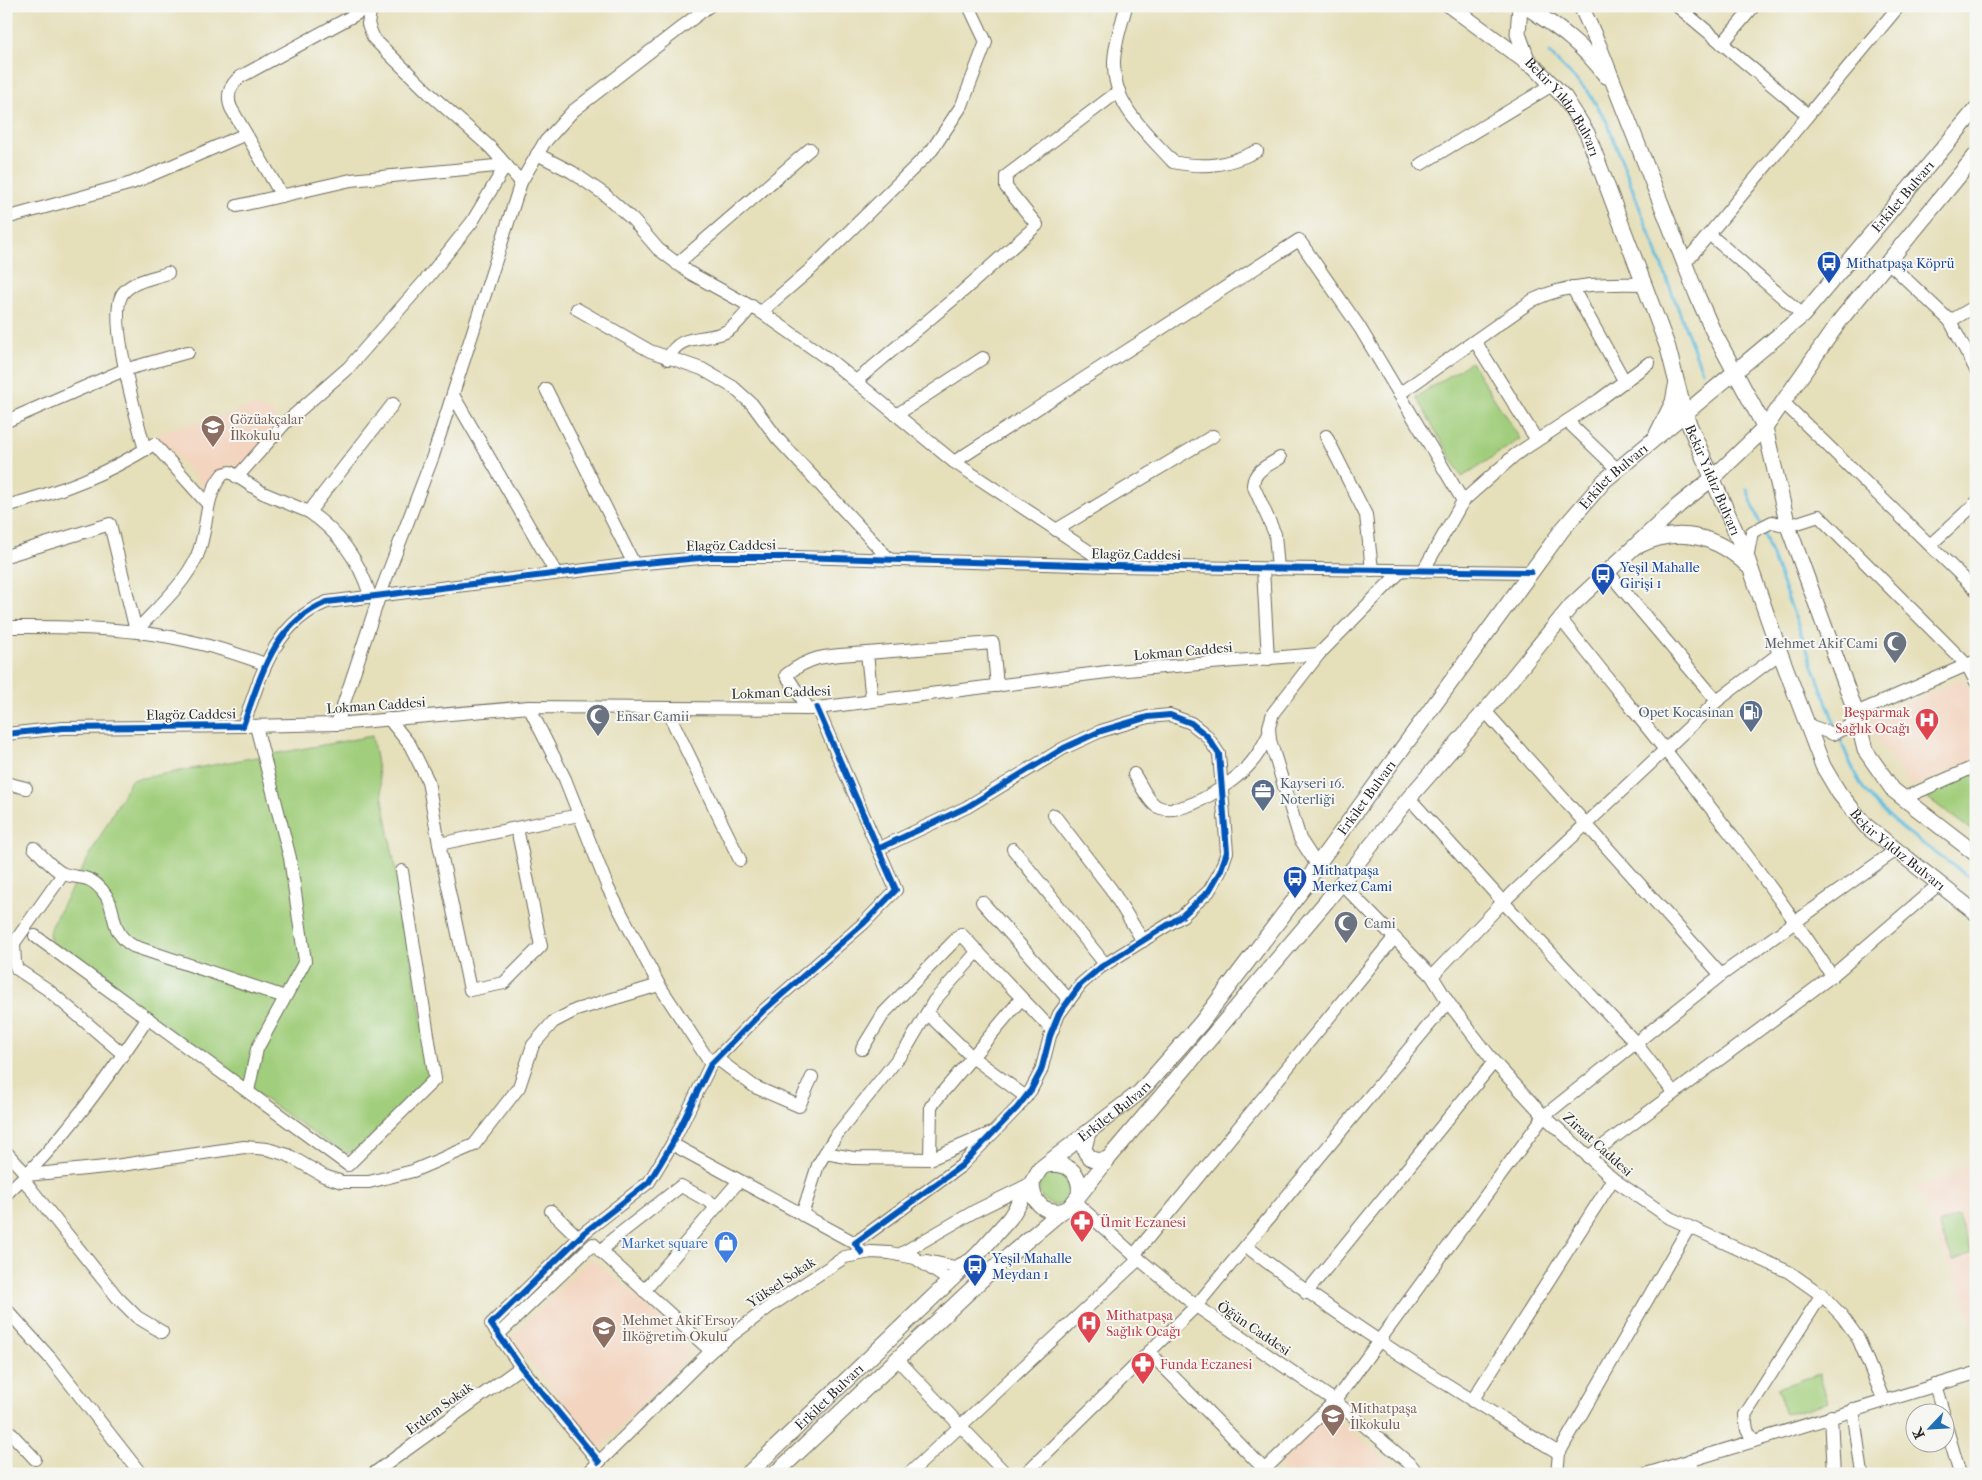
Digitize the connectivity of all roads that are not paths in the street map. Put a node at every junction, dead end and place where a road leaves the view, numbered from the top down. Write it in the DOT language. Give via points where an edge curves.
graph roads {
  1 [pos="709,6"];
  2 [pos="969,6"];
  3 [pos="1126,6"];
  4 [pos="1450,6"];
  5 [pos="1520,6"];
  6 [pos="1525,6"];
  7 [pos="1581,6"];
  8 [pos="1677,6"];
  9 [pos="1754,6"];
  10 [pos="1899,6"];
  11 [pos="1722,44"];
  12 [pos="1532,67"];
  13 [pos="1552,85"];
  14 [pos="1118,91"];
  15 [pos="1618,96"];
  16 [pos="1976,109"];
  17 [pos="1808,115"];
  18 [pos="246,134"];
  19 [pos="810,150"];
  20 [pos="1257,151"];
  21 [pos="537,154"];
  22 [pos="1976,155"];
  23 [pos="1421,164"];
  24 [pos="506,165"];
  25 [pos="521,182"];
  26 [pos="282,196"];
  27 [pos="237,206"];
  28 [pos="6,218"];
  29 [pos="1709,234"];
  30 [pos="1888,262"];
  31 [pos="1685,263"];
  32 [pos="677,264"];
  33 [pos="168,273"];
  34 [pos="1645,284"];
  35 [pos="1572,287"];
  36 [pos="1976,306"];
  37 [pos="577,309"];
  38 [pos="757,309"];
  39 [pos="1803,315"];
  40 [pos="1950,321"];
  41 [pos="1475,341"];
  42 [pos="188,352"];
  43 [pos="983,358"];
  44 [pos="668,359"];
  45 [pos="1649,363"];
  46 [pos="124,370"];
  47 [pos="1976,370"];
  48 [pos="1735,373"];
  49 [pos="856,381"];
  50 [pos="1625,382"];
  51 [pos="1677,382"];
  52 [pos="546,389"];
  53 [pos="1399,394"];
  54 [pos="453,396"];
  55 [pos="1783,402"];
  56 [pos="393,404"];
  57 [pos="896,414"];
  58 [pos="1685,415"];
  59 [pos="9,420"];
  60 [pos="1567,420"];
  61 [pos="1765,428"];
  62 [pos="1213,436"];
  63 [pos="1326,436"];
  64 [pos="1536,440"];
  65 [pos="1652,442"];
  66 [pos="145,450"];
  67 [pos="1280,458"];
  68 [pos="954,462"];
  69 [pos="1618,470"];
  70 [pos="238,477"];
  71 [pos="1714,477"];
  72 [pos="1463,501"];
  73 [pos="207,503"];
  74 [pos="1976,503"];
  75 [pos="6,506"];
  76 [pos="309,512"];
  77 [pos="1788,526"];
  78 [pos="1056,530"];
  79 [pos="1930,545"];
  80 [pos="1634,548"];
  81 [pos="6,556"];
  82 [pos="890,560"];
  83 [pos="1749,563"];
  84 [pos="634,564"];
  85 [pos="1111,566"];
  86 [pos="1263,569"];
  87 [pos="1278,569"];
  88 [pos="1372,570"];
  89 [pos="1401,571"];
  90 [pos="1423,571"];
  91 [pos="1531,572"];
  92 [pos="1608,572"];
  93 [pos="556,573"];
  94 [pos="1976,590"];
  95 [pos="375,594"];
  96 [pos="1560,618"];
  97 [pos="6,627"];
  98 [pos="136,630"];
  99 [pos="867,653"];
  100 [pos="1780,653"];
  101 [pos="1319,654"];
  102 [pos="1268,658"];
  103 [pos="1971,663"];
  104 [pos="265,664"];
  105 [pos="1976,682"];
  106 [pos="996,686"];
  107 [pos="872,701"];
  108 [pos="1717,701"];
  109 [pos="529,707"];
  110 [pos="666,708"];
  111 [pos="813,708"];
  112 [pos="1485,711"];
  113 [pos="389,719"];
  114 [pos="1853,719"];
  115 [pos="337,724"];
  116 [pos="1808,725"];
  117 [pos="243,726"];
  118 [pos="256,726"];
  119 [pos="20,732"];
  120 [pos="6,734"];
  121 [pos="1269,734"];
  122 [pos="6,743"];
  123 [pos="1665,750"];
  124 [pos="1976,766"];
  125 [pos="1134,774"];
  126 [pos="6,783"];
  127 [pos="1221,786"];
  128 [pos="26,788"];
  129 [pos="1409,798"];
  130 [pos="1904,798"];
  131 [pos="579,815"];
  132 [pos="1054,815"];
  133 [pos="1586,824"];
  134 [pos="517,828"];
  135 [pos="439,844"];
  136 [pos="34,848"];
  137 [pos="878,849"];
  138 [pos="1013,849"];
  139 [pos="1896,850"];
  140 [pos="1976,854"];
  141 [pos="740,860"];
  142 [pos="1317,865"];
  143 [pos="402,871"];
  144 [pos="63,874"];
  145 [pos="1341,883"];
  146 [pos="1939,884"];
  147 [pos="982,902"];
  148 [pos="1503,902"];
  149 [pos="1976,913"];
  150 [pos="1796,922"];
  151 [pos="35,936"];
  152 [pos="1394,938"];
  153 [pos="1143,941"];
  154 [pos="978,951"];
  155 [pos="1105,964"];
  156 [pos="1721,975"];
  157 [pos="1432,976"];
  158 [pos="1832,976"];
  159 [pos="658,985"];
  160 [pos="285,997"];
  161 [pos="1022,999"];
  162 [pos="1069,1000"];
  163 [pos="1448,1002"];
  164 [pos="927,1013"];
  165 [pos="148,1018"];
  166 [pos="1052,1030"];
  167 [pos="1634,1042"];
  168 [pos="862,1049"];
  169 [pos="123,1054"];
  170 [pos="972,1057"];
  171 [pos="714,1061"];
  172 [pos="1494,1062"];
  173 [pos="812,1076"];
  174 [pos="248,1091"];
  175 [pos="1674,1094"];
  176 [pos="1026,1097"];
  177 [pos="1544,1116"];
  178 [pos="994,1132"];
  179 [pos="1088,1133"];
  180 [pos="672,1144"];
  181 [pos="6,1152"];
  182 [pos="825,1153"];
  183 [pos="1588,1157"];
  184 [pos="930,1159"];
  185 [pos="1108,1159"];
  186 [pos="1046,1166"];
  187 [pos="25,1177"];
  188 [pos="1613,1179"];
  189 [pos="738,1181"];
  190 [pos="1032,1183"];
  191 [pos="6,1194"];
  192 [pos="1077,1199"];
  193 [pos="717,1206"];
  194 [pos="551,1211"];
  195 [pos="1062,1211"];
  196 [pos="802,1214"];
  197 [pos="1689,1227"];
  198 [pos="579,1238"];
  199 [pos="1246,1246"];
  200 [pos="859,1248"];
  201 [pos="601,1252"];
  202 [pos="978,1254"];
  203 [pos="899,1255"];
  204 [pos="1137,1257"];
  205 [pos="915,1258"];
  206 [pos="950,1281"];
  207 [pos="644,1290"];
  208 [pos="1306,1293"];
  209 [pos="1822,1294"];
  210 [pos="1196,1306"];
  211 [pos="6,1309"];
  212 [pos="162,1332"];
  213 [pos="498,1335"];
  214 [pos="1378,1340"];
  215 [pos="711,1351"];
  216 [pos="1149,1352"];
  217 [pos="898,1360"];
  218 [pos="521,1367"];
  219 [pos="1976,1373"];
  220 [pos="1935,1385"];
  221 [pos="1335,1401"];
  222 [pos="1472,1401"];
  223 [pos="1884,1401"];
  224 [pos="1940,1402"];
  225 [pos="1853,1410"];
  226 [pos="1831,1416"];
  227 [pos="961,1426"];
  228 [pos="6,1428"];
  229 [pos="1753,1440"];
  230 [pos="1954,1452"];
  231 [pos="1559,1453"];
  232 [pos="35,1460"];
  233 [pos="1690,1460"];
  234 [pos="600,1462"];
  235 [pos="1414,1470"];
  236 [pos="1265,1472"];
  237 [pos="141,1474"];
  238 [pos="373,1474"];
  239 [pos="587,1474"];
  240 [pos="748,1474"];
  241 [pos="775,1474"];
  242 [pos="909,1474"];
  243 [pos="1006,1474"];
  244 [pos="1025,1474"];
  245 [pos="1425,1474"];
  246 [pos="1557,1474"];
  247 [pos="1646,1474"];
  248 [pos="1692,1474"];
  249 [pos="1834,1474"];
  250 [pos="1862,1474"];
  251 [pos="1960,1474"];
  1 -- 21 [label="street" via="573,111"];
  2 -- 38 [label="street" via="986,42 970,88 942,138 922,162 812,268"];
  3 -- 14 [label="street" via="1114,61"];
  4 -- 12 [label="main road"];
  5 -- 12 [label="main road, Bekir Yıldız Bulvarı" via="1518,34"];
  6 -- 15 [label="main road" via="1578,43 1601,68"];
  7 -- 15 [label="main road"];
  8 -- 11 [label="street"];
  9 -- 11 [label="street"];
  10 -- 17 [label="street"];
  11 -- 17 [label="street"];
  12 -- 13 [label="main road, Bekir Yıldız Bulvarı"];
  13 -- 23 [label="street"];
  13 -- 34 [label="main road, Bekir Yıldız Bulvarı" via="1573,109 1587,133"];
  14 -- 20 [label="street" via="1132,118 1173,162 1222,165"];
  14 -- 49 [label="street" via="1006,176 1006,187 1036,224 963,291"];
  15 -- 31 [label="main road"];
  16 -- 39 [label="main road, Erkilet Bulvarı"];
  17 -- 29 [label="street"];
  18 -- 24 [label="street" via="230,104 230,90 236,80 371,6 368,24 374,39"];
  18 -- 26 [label="street"];
  18 -- 28 [label="street" via="132,183"];
  19 -- 32 [label="street"];
  21 -- 25 [label="street"];
  21 -- 32 [label="street" via="604,194"];
  22 -- 30 [label="main road, Erkilet Bulvarı"];
  24 -- 25 [label="street"];
  24 -- 26 [label="street" via="351,180"];
  24 -- 70 [label="street" via="472,222 429,276 349,367 285,423"];
  25 -- 54 [label="street"];
  26 -- 27 [label="street"];
  29 -- 31 [label="street"];
  29 -- 39 [label="street"];
  30 -- 40 [label="street"];
  30 -- 55 [label="main road, Erkilet Bulvarı" via="1841,318"];
  31 -- 48 [label="main road" via="1712,329"];
  32 -- 38 [label="street" via="707,284"];
  33 -- 46 [label="street" via="131,286 120,298 117,307"];
  34 -- 35 [label="street"];
  34 -- 51 [label="main road, Bekir Yıldız Bulvarı"];
  35 -- 41 [label="street" via="1534,300"];
  35 -- 50 [label="street"];
  36 -- 40 [label="street"];
  37 -- 44 [label="street" via="637,345"];
  38 -- 44 [label="street" via="730,329 682,342"];
  38 -- 49 [label="street"];
  39 -- 48 [label="main road, Erkilet Bulvarı"];
  40 -- 47 [label="street"];
  41 -- 53 [label="street"];
  41 -- 64 [label="street"];
  42 -- 46 [label="street"];
  43 -- 57 [label="street"];
  44 -- 82 [label="street" via="714,374 742,394 777,438"];
  45 -- 50 [label="street"];
  46 -- 59 [label="street"];
  46 -- 66 [label="street"];
  48 -- 58 [label="main road, Erkilet Bulvarı"];
  48 -- 61 [label="main road"];
  49 -- 57 [label="street"];
  50 -- 60 [label="street"];
  51 -- 58 [label="main road, Bekir Yıldız Bulvarı"];
  51 -- 65 [label="main road" via="1667,415"];
  52 -- 84 [label="street"];
  53 -- 68 [label="street" via="1360,328 1299,240"];
  53 -- 72 [label="street"];
  54 -- 93 [label="street"];
  54 -- 95 [label="street"];
  55 -- 61 [label="main road, Erkilet Bulvarı"];
  55 -- 79 [label="street"];
  56 -- 76 [label="street"];
  57 -- 68 [label="street"];
  58 -- 65 [label="main road, Erkilet Bulvarı"];
  58 -- 71 [label="main road, Bekir Yıldız Bulvarı"];
  60 -- 64 [label="street"];
  60 -- 69 [label="street"];
  61 -- 71 [label="main road, Erkilet Bulvarı"];
  61 -- 77 [label="main road"];
  62 -- 78 [label="street"];
  63 -- 88 [label="street" via="1366,515"];
  64 -- 72 [label="street"];
  65 -- 69 [label="main road, Erkilet Bulvarı"];
  66 -- 73 [label="street" via="154,444"];
  66 -- 75 [label="street" via="78,485"];
  67 -- 87 [label="street" via="1258,471 1253,485 1275,534"];
  68 -- 78 [label="street"];
  69 -- 91 [label="main road, Erkilet Bulvarı" via="1604,481 1562,530"];
  70 -- 73 [label="street" via="230,472 223,474"];
  70 -- 76 [label="street" via="263,493"];
  71 -- 80 [label="main road, Erkilet Bulvarı"];
  71 -- 83 [label="main road, Bekir Yıldız Bulvarı"];
  72 -- 90 [label="street"];
  73 -- 98 [label="street" via="204,535 191,567"];
  74 -- 79 [label="street"];
  76 -- 95 [label="street" via="329,526 345,544"];
  77 -- 83 [label="street" via="1772,522 1752,532"];
  77 -- 103 [label="street" via="1818,516"];
  77 -- 114 [label="main road"];
  78 -- 85 [label="street"];
  79 -- 94 [label="street"];
  80 -- 83 [label="main road" via="1667,536 1697,536 1725,546"];
  80 -- 92 [label="main road, Erkilet Bulvarı"];
  81 -- 98 [label="street" via="110,524"];
  82 -- 84 [label="street, Elagöz Caddesi" via="754,556"];
  82 -- 85 [label="street, Elagöz Caddesi"];
  83 -- 100 [label="main road, Bekir Yıldız Bulvarı"];
  84 -- 93 [label="street, Elagöz Caddesi"];
  85 -- 86 [label="street, Elagöz Caddesi"];
  86 -- 87 [label="street, Elagöz Caddesi"];
  86 -- 102 [label="street"];
  87 -- 88 [label="street, Elagöz Caddesi"];
  88 -- 89 [label="street, Elagöz Caddesi"];
  89 -- 90 [label="street, Elagöz Caddesi"];
  89 -- 101 [label="street"];
  90 -- 91 [label="street, Elagöz Caddesi"];
  91 -- 142 [label="main road, Erkilet Bulvarı"];
  92 -- 96 [label="main road, Erkilet Bulvarı"];
  92 -- 108 [label="street"];
  93 -- 95 [label="street, Elagöz Caddesi"];
  95 -- 104 [label="street, Elagöz Caddesi" via="336,599 304,613 282,635"];
  95 -- 115 [label="street"];
  96 -- 112 [label="main road, Erkilet Bulvarı"];
  96 -- 123 [label="street"];
  97 -- 98 [label="street" via="84,626"];
  98 -- 104 [label="street" via="216,647"];
  99 -- 106 [label="street" via="993,643"];
  99 -- 107 [label="street"];
  99 -- 111 [label="street" via="813,658 786,676"];
  100 -- 108 [label="street"];
  100 -- 116 [label="main road, Bekir Yıldız Bulvarı"];
  101 -- 102 [label="street, Lokman Caddesi"];
  101 -- 121 [label="street" via="1273,712"];
  102 -- 106 [label="street, Lokman Caddesi" via="1115,671"];
  103 -- 105 [label="street"];
  103 -- 114 [label="street"];
  104 -- 117 [label="street, Elagöz Caddesi"];
  106 -- 107 [label="street, Lokman Caddesi"];
  107 -- 111 [label="street, Lokman Caddesi"];
  108 -- 123 [label="street"];
  109 -- 110 [label="street, Lokman Caddesi"];
  109 -- 113 [label="street, Lokman Caddesi"];
  109 -- 131 [label="street" via="566,779"];
  110 -- 111 [label="street, Lokman Caddesi"];
  110 -- 141 [label="street"];
  111 -- 137 [label="street"];
  112 -- 129 [label="main road, Erkilet Bulvarı"];
  112 -- 133 [label="street"];
  113 -- 115 [label="street, Lokman Caddesi"];
  113 -- 135 [label="street" via="410,745 428,781"];
  114 -- 116 [label="street" via="1833,734"];
  114 -- 130 [label="main road" via="1865,750 1883,777"];
  115 -- 118 [label="street, Lokman Caddesi"];
  116 -- 139 [label="main road, Bekir Yıldız Bulvarı" via="1823,766 1839,793 1866,826"];
  117 -- 118 [label="street, Lokman Caddesi"];
  117 -- 119 [label="street, Elagöz Caddesi" via="62,728"];
  118 -- 160 [label="street" via="290,858 305,961"];
  119 -- 120 [label="street, Elagöz Caddesi"];
  119 -- 122 [label="street"];
  121 -- 127 [label="street" via="1250,764"];
  121 -- 142 [label="street" via="1300,839"];
  123 -- 133 [label="street"];
  123 -- 150 [label="street"];
  124 -- 130 [label="street"];
  125 -- 127 [label="street" via="1154,804 1163,808 1178,809 1192,805"];
  126 -- 128 [label="street"];
  127 -- 137 [label="street" via="1218,754 1202,730 1177,716 1155,715 1102,731 1064,748 968,807"];
  127 -- 153 [label="street" via="1227,852 1220,872 1194,907"];
  129 -- 145 [label="main road, Erkilet Bulvarı"];
  129 -- 148 [label="street"];
  130 -- 140 [label="main road"];
  131 -- 134 [label="street"];
  131 -- 159 [label="street" via="608,888"];
  132 -- 153 [label="street" via="1111,888"];
  133 -- 148 [label="street"];
  133 -- 156 [label="street"];
  134 -- 135 [label="street"];
  134 -- 135 [label="street" via="541,946 504,983 470,990"];
  136 -- 144 [label="street"];
  137 -- 171 [label="street" via="896,890 864,923 762,1011"];
  138 -- 155 [label="street"];
  139 -- 146 [label="main road, Bekir Yıldız Bulvarı"];
  139 -- 150 [label="street"];
  142 -- 179 [label="main road, Erkilet Bulvarı" via="1305,886 1201,1023 1140,1092"];
  143 -- 174 [label="street" via="435,1079 348,1165"];
  144 -- 160 [label="street" via="84,876 99,886 108,900 118,933 133,946"];
  144 -- 169 [label="street" via="14,943 15,963 18,969"];
  145 -- 152 [label="street, Ziraat Caddesi"];
  145 -- 185 [label="main road, Erkilet Bulvarı"];
  146 -- 149 [label="main road, Bekir Yıldız Bulvarı"];
  146 -- 158 [label="street"];
  147 -- 162 [label="street"];
  148 -- 157 [label="street"];
  148 -- 167 [label="street"];
  150 -- 156 [label="street"];
  150 -- 158 [label="street"];
  151 -- 165 [label="street"];
  152 -- 157 [label="street, Ziraat Caddesi"];
  152 -- 204 [label="street"];
  153 -- 155 [label="street"];
  154 -- 161 [label="street"];
  154 -- 164 [label="street"];
  154 -- 168 [label="street" via="961,934 884,1013"];
  155 -- 162 [label="street"];
  156 -- 167 [label="street"];
  157 -- 163 [label="street, Ziraat Caddesi"];
  158 -- 175 [label="street"];
  159 -- 171 [label="street"];
  159 -- 187 [label="street" via="576,1010 553,1022 533,1045 519,1087 474,1145 412,1171 351,1183 324,1176 288,1155 267,1149 244,1148"];
  160 -- 174 [label="street" via="257,1049"];
  161 -- 166 [label="street"];
  161 -- 170 [label="street"];
  162 -- 166 [label="street"];
  163 -- 172 [label="street, Ziraat Caddesi"];
  163 -- 199 [label="street"];
  164 -- 170 [label="street"];
  164 -- 182 [label="street" via="907,1047"];
  165 -- 169 [label="street"];
  165 -- 174 [label="street"];
  166 -- 176 [label="street" via="1041,1071"];
  167 -- 175 [label="street"];
  167 -- 177 [label="street"];
  169 -- 187 [label="street" via="104,1083"];
  170 -- 176 [label="street"];
  170 -- 184 [label="street" via="931,1106"];
  171 -- 173 [label="street" via="755,1087 799,1106"];
  171 -- 180 [label="street"];
  172 -- 177 [label="street, Ziraat Caddesi"];
  172 -- 208 [label="street"];
  175 -- 183 [label="street"];
  176 -- 178 [label="street"];
  177 -- 183 [label="street, Ziraat Caddesi"];
  177 -- 214 [label="street"];
  178 -- 184 [label="street"];
  178 -- 200 [label="street" via="961,1166"];
  179 -- 185 [label="main road" via="1085,1152 1094,1160"];
  179 -- 186 [label="main road, Erkilet Bulvarı"];
  180 -- 189 [label="street"];
  180 -- 198 [label="street" via="649,1182"];
  181 -- 187 [label="street"];
  182 -- 184 [label="street" via="853,1158"];
  182 -- 196 [label="street"];
  183 -- 188 [label="street, Ziraat Caddesi"];
  185 -- 192 [label="main road, Erkilet Bulvarı"];
  186 -- 190 [label="main road, Erkilet Bulvarı"];
  186 -- 192 [label="main road" via="1062,1164 1069,1168 1079,1180"];
  187 -- 191 [label="street"];
  187 -- 212 [label="street" via="117,1297 137,1316"];
  188 -- 197 [label="street, Ziraat Caddesi" via="1670,1218"];
  188 -- 222 [label="street"];
  189 -- 193 [label="street"];
  189 -- 196 [label="street"];
  190 -- 195 [label="main road" via="1039,1206 1054,1212"];
  190 -- 202 [label="main road, Erkilet Bulvarı" via="1010,1218"];
  190 -- 203 [label="street" via="975,1211"];
  192 -- 195 [label="main road, Erkilet Bulvarı"];
  192 -- 204 [label="street, Öğün Caddesi"];
  193 -- 201 [label="street" via="681,1186"];
  193 -- 207 [label="street"];
  194 -- 198 [label="street"];
  195 -- 217 [label="main road, Erkilet Bulvarı" via="992,1270"];
  196 -- 200 [label="street"];
  197 -- 209 [label="street, Ziraat Caddesi" via="1789,1272"];
  197 -- 231 [label="street"];
  198 -- 213 [label="street" via="490,1324"];
  199 -- 208 [label="street"];
  199 -- 210 [label="street"];
  200 -- 203 [label="street, Yüksel Sokak"];
  200 -- 215 [label="street, Yüksel Sokak" via="769,1307"];
  201 -- 207 [label="street"];
  201 -- 213 [label="street" via="593,1244"];
  202 -- 205 [label="street" via="954,1267"];
  202 -- 206 [label="main road, Erkilet Bulvarı"];
  203 -- 205 [label="street, Yüksel Sokak"];
  204 -- 210 [label="street, Öğün Caddesi"];
  204 -- 227 [label="street"];
  205 -- 206 [label="street, Yüksel Sokak"];
  206 -- 240 [label="main road, Erkilet Bulvarı"];
  207 -- 215 [label="street"];
  208 -- 214 [label="street"];
  209 -- 223 [label="street, Ziraat Caddesi" via="1858,1338"];
  209 -- 229 [label="street" via="1745,1415 1747,1430"];
  210 -- 216 [label="street"];
  210 -- 221 [label="street, Öğün Caddesi"];
  211 -- 237 [label="street" via="51,1359"];
  213 -- 218 [label="street"];
  214 -- 221 [label="street"];
  214 -- 222 [label="street"];
  215 -- 234 [label="street, Yüksel Sokak"];
  216 -- 236 [label="street"];
  216 -- 244 [label="street"];
  217 -- 227 [label="street"];
  217 -- 241 [label="main road, Erkilet Bulvarı"];
  218 -- 234 [label="street"];
  218 -- 238 [label="street, Erdem Sokak"];
  219 -- 220 [label="street"];
  220 -- 223 [label="street"];
  220 -- 224 [label="street"];
  221 -- 235 [label="street, Öğün Caddesi"];
  221 -- 236 [label="street"];
  222 -- 231 [label="street"];
  223 -- 225 [label="street"];
  225 -- 226 [label="street"];
  225 -- 250 [label="street"];
  226 -- 229 [label="street"];
  226 -- 249 [label="street"];
  227 -- 242 [label="street"];
  227 -- 243 [label="street"];
  228 -- 232 [label="street"];
  229 -- 233 [label="street"];
  230 -- 251 [label="street"];
  231 -- 246 [label="street"];
  233 -- 247 [label="street"];
  233 -- 248 [label="street"];
  234 -- 239 [label="street, Yüksel Sokak"];
  235 -- 245 [label="street, Öğün Caddesi"];
}
